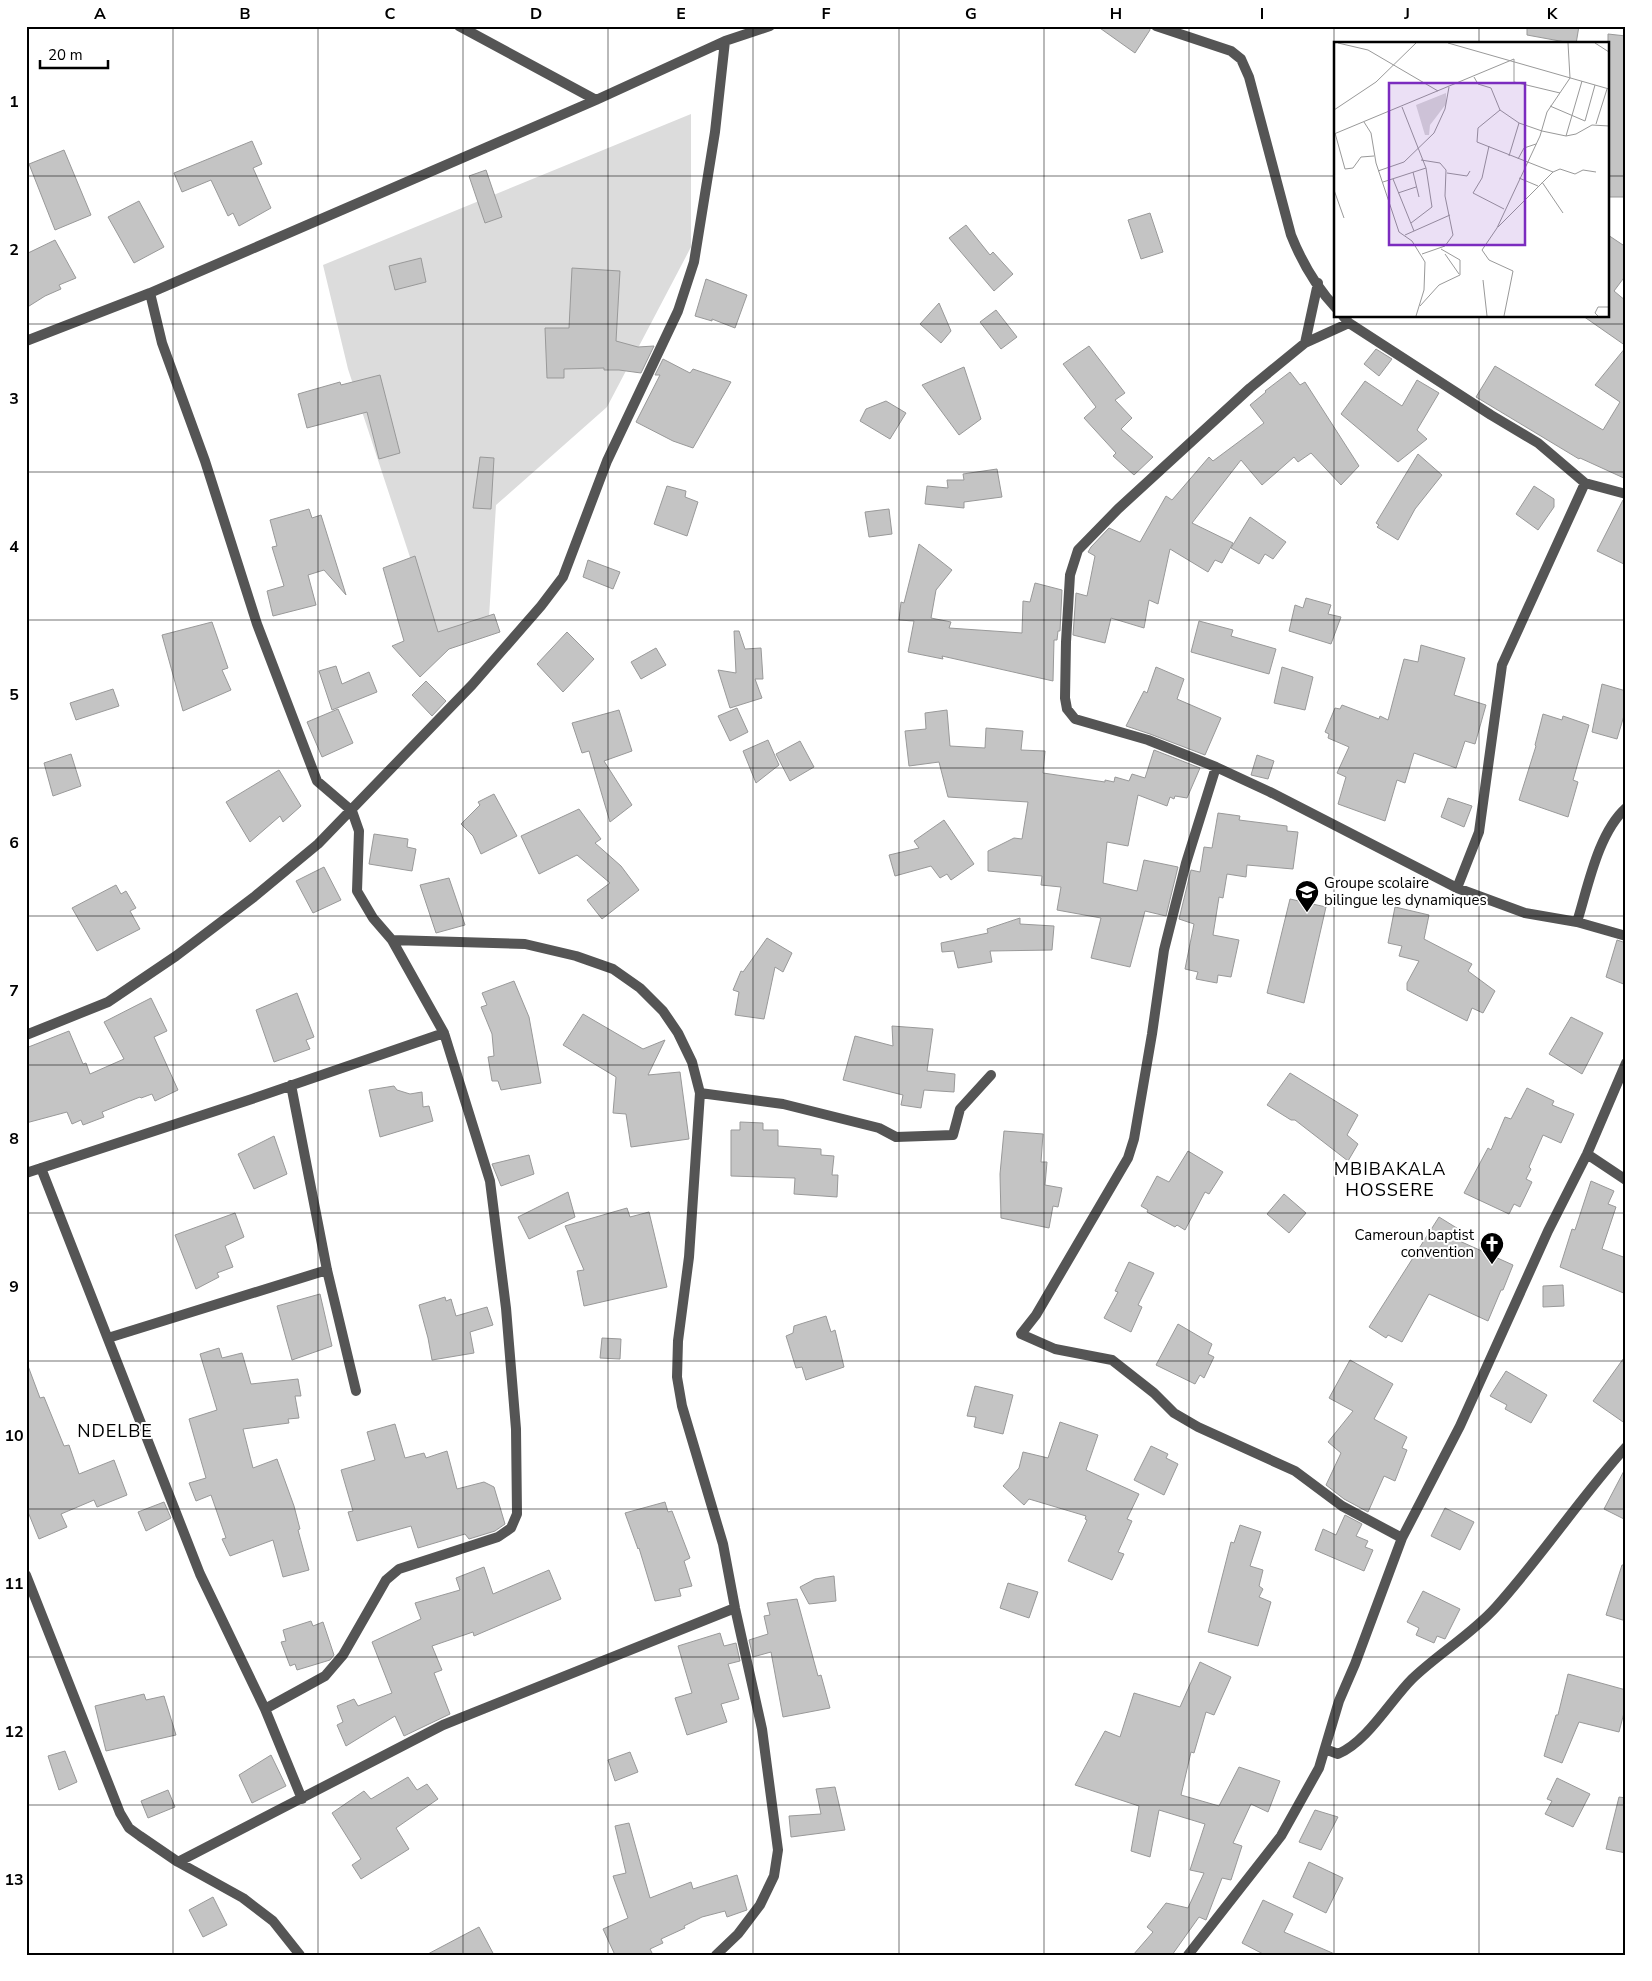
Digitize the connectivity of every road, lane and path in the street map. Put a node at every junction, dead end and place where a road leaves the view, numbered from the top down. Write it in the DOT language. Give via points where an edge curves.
graph roads {
  1 [pos="459,26"];
  2 [pos="770,26"];
  3 [pos="1156,26"];
  4 [pos="725,41"];
  5 [pos="596,100"];
  6 [pos="1318,283"];
  7 [pos="150,293"];
  8 [pos="1334,305"];
  9 [pos="1346,320"];
  10 [pos="26,341"];
  11 [pos="1305,343"];
  12 [pos="1585,483"];
  13 [pos="1626,494"];
  14 [pos="1216,767"];
  15 [pos="1626,808"];
  16 [pos="352,811"];
  17 [pos="1457,888"];
  18 [pos="1577,922"];
  19 [pos="1626,936"];
  20 [pos="392,940"];
  21 [pos="444,1033"];
  22 [pos="26,1035"];
  23 [pos="1626,1063"];
  24 [pos="991,1075"];
  25 [pos="291,1085"];
  26 [pos="700,1093"];
  27 [pos="1586,1154"];
  28 [pos="41,1168"];
  29 [pos="26,1173"];
  30 [pos="1626,1180"];
  31 [pos="327,1270"];
  32 [pos="108,1338"];
  33 [pos="356,1391"];
  34 [pos="1626,1447"];
  35 [pos="1402,1538"];
  36 [pos="26,1575"];
  37 [pos="735,1608"];
  38 [pos="265,1708"];
  39 [pos="1325,1749"];
  40 [pos="302,1799"];
  41 [pos="178,1862"];
  42 [pos="300,1955"];
  43 [pos="716,1955"];
  44 [pos="1188,1955"];
  1 -- 5 [label="street"];
  2 -- 4 [label="street"];
  3 -- 6 [label="street" via="1231,51 1242,59 1291,234"];
  4 -- 5 [label="street"];
  4 -- 16 [label="street" via="694,262 678,311 607,461 563,577 472,685"];
  5 -- 7 [label="street"];
  6 -- 8 [label="street"];
  6 -- 11 [label="street"];
  7 -- 10 [label="street"];
  7 -- 16 [label="street" via="162,343 205,461 257,624 317,781"];
  9 -- 11 [label="street"];
  9 -- 12 [label="street" via="1538,443"];
  11 -- 14 [label="street" via="1250,388 1118,509 1078,550 1070,575 1067,709 1075,719 1148,740"];
  12 -- 13 [label="street"];
  12 -- 17 [label="street" via="1502,665 1478,832"];
  14 -- 17 [label="street"];
  14 -- 35 [label="street" via="1186,863 1164,950 1134,1139 1128,1158 1022,1334 1055,1349 1112,1360 1174,1413 1295,1471 1342,1506"];
  15 -- 18 [label="street" via="1601,845"];
  16 -- 20 [label="street" via="358,830 357,891 373,918"];
  16 -- 22 [label="street" via="254,897 176,956 108,1002"];
  17 -- 18 [label="street" via="1525,913"];
  18 -- 19 [label="street"];
  20 -- 21 [label="street"];
  20 -- 26 [label="street" via="526,944 613,969 664,1011 692,1062"];
  21 -- 25 [label="street"];
  21 -- 38 [label="street" via="490,1181 506,1308 516,1429 517,1514 511,1528 498,1536 399,1569 386,1580 343,1655 325,1676"];
  23 -- 27 [label="street"];
  24 -- 26 [label="street" via="960,1109 953,1135 896,1137 879,1128 783,1104"];
  25 -- 28 [label="street"];
  25 -- 31 [label="street"];
  26 -- 37 [label="street" via="690,1257 678,1341 677,1377 682,1406 723,1544"];
  27 -- 30 [label="street"];
  27 -- 35 [label="street" via="1460,1426"];
  28 -- 29 [label="street"];
  28 -- 32 [label="street"];
  31 -- 32 [label="street"];
  31 -- 33 [label="street"];
  32 -- 38 [label="street" via="200,1574"];
  34 -- 39 [label="street" via="1495,1608 1412,1679 1367,1732 1349,1747 1338,1754"];
  35 -- 39 [label="street"];
  36 -- 41 [label="street" via="120,1813 129,1828"];
  37 -- 40 [label="street" via="444,1725"];
  37 -- 43 [label="street" via="762,1729 778,1850 774,1876 760,1905 738,1934"];
  38 -- 40 [label="street"];
  39 -- 44 [label="street" via="1319,1768 1281,1836"];
  40 -- 41 [label="street"];
  41 -- 42 [label="street" via="243,1898 273,1921"];
}
